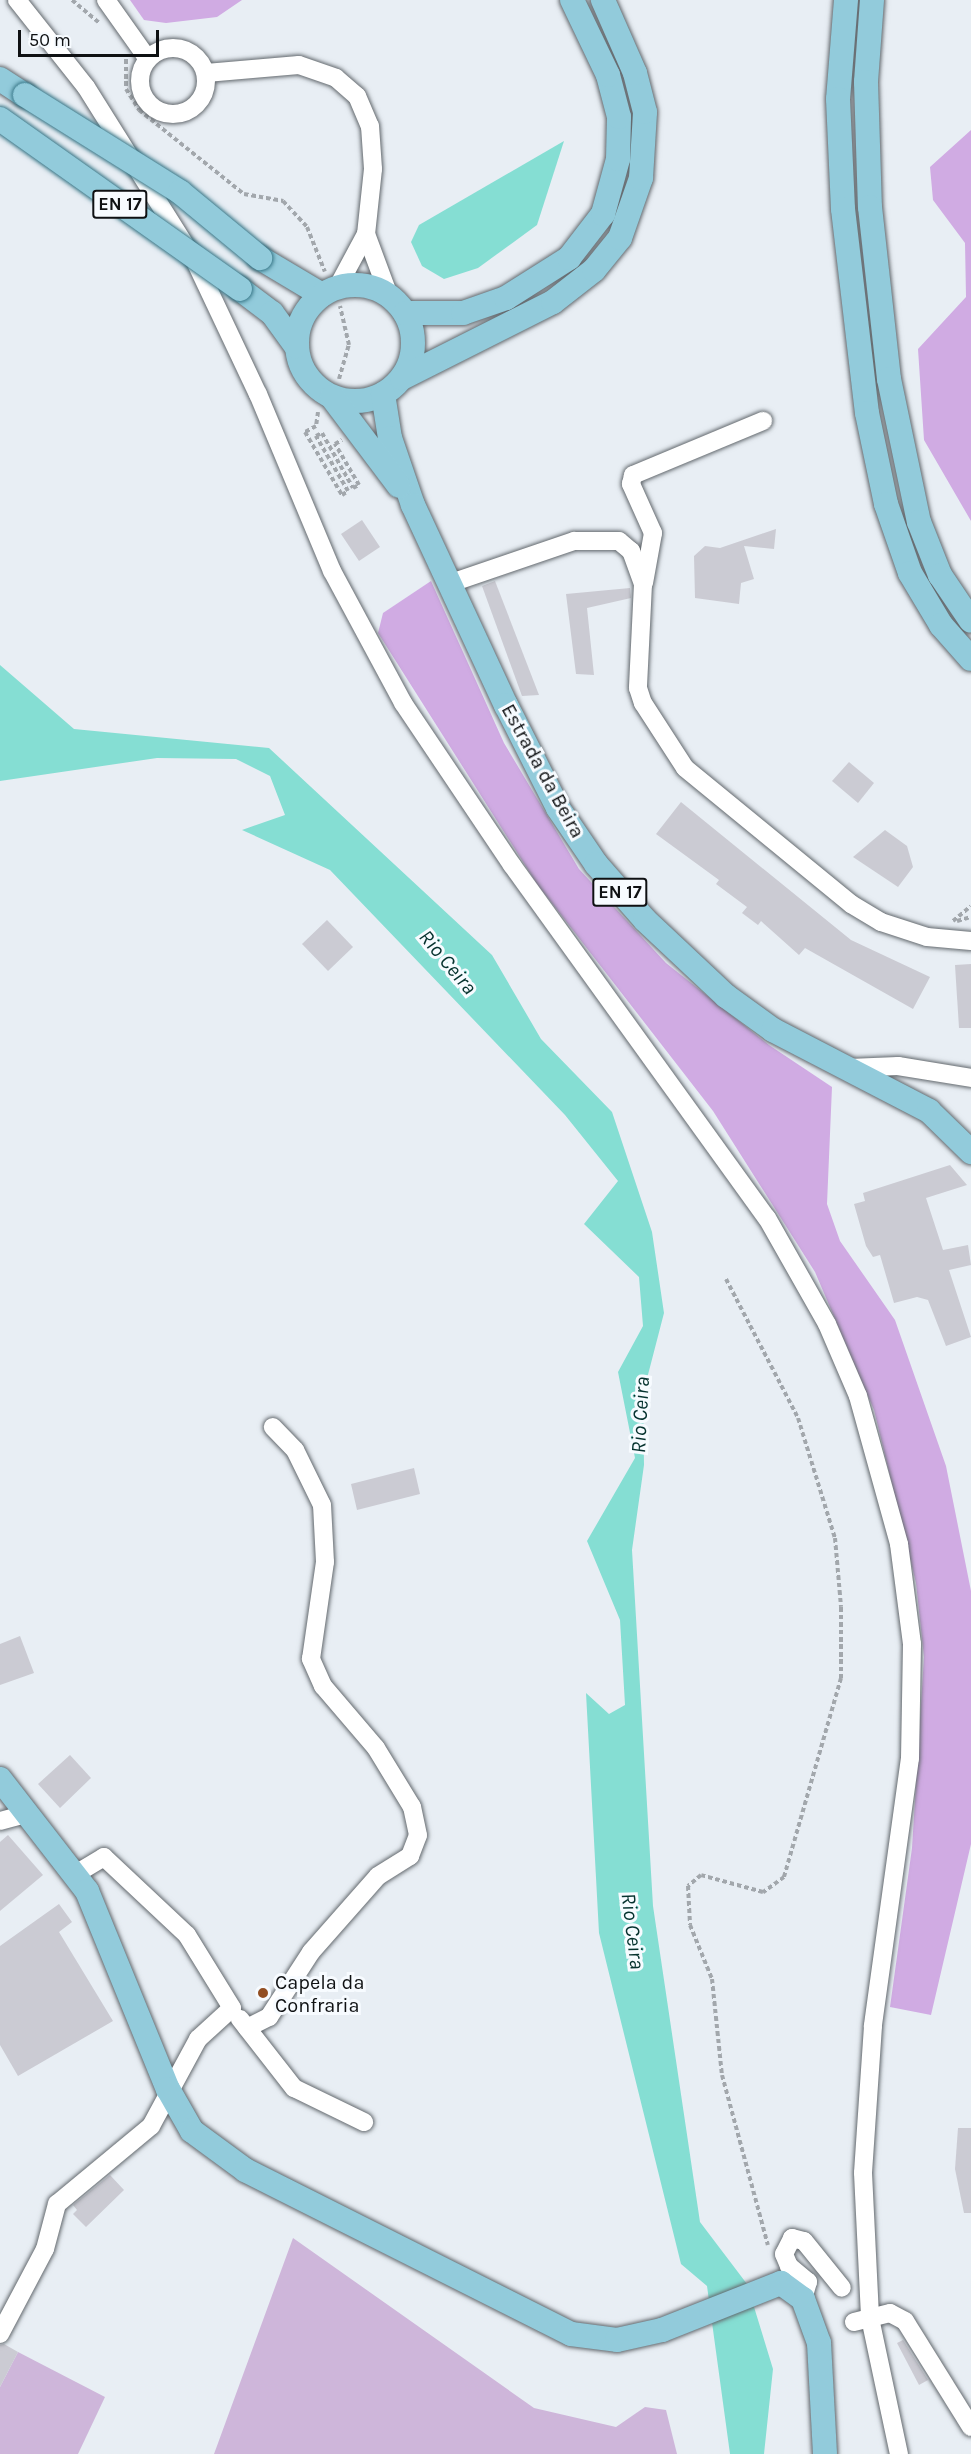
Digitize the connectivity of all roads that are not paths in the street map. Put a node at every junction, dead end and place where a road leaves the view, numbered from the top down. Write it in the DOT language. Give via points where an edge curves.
graph roads {
  1 [pos="17,0"];
  2 [pos="106,0"];
  3 [pos="572,0"];
  4 [pos="603,0"];
  5 [pos="846,0"];
  6 [pos="872,0"];
  7 [pos="148,59"];
  8 [pos="206,72"];
  9 [pos="0,79"];
  10 [pos="0,119"];
  11 [pos="366,234"];
  12 [pos="331,291"];
  13 [pos="389,296"];
  14 [pos="405,314"];
  15 [pos="296,346"];
  16 [pos="402,378"];
  17 [pos="383,394"];
  18 [pos="329,396"];
  19 [pos="763,421"];
  20 [pos="413,505"];
  21 [pos="451,584"];
  22 [pos="644,584"];
  23 [pos="971,621"];
  24 [pos="971,659"];
  25 [pos="971,941"];
  26 [pos="849,1068"];
  27 [pos="971,1078"];
  28 [pos="971,1152"];
  29 [pos="273,1427"];
  30 [pos="0,1779"];
  31 [pos="27,1814"];
  32 [pos="0,1821"];
  33 [pos="75,1875"];
  34 [pos="232,2008"];
  35 [pos="247,2028"];
  36 [pos="168,2089"];
  37 [pos="364,2122"];
  38 [pos="842,2288"];
  39 [pos="803,2299"];
  40 [pos="862,2320"];
  41 [pos="0,2334"];
  42 [pos="971,2427"];
  43 [pos="825,2454"];
  44 [pos="899,2454"];
  1 -- 40 [label="street" via="81,79 195,261 251,376 332,571 403,703 479,819 767,1218 827,1324 858,1396 899,1544 913,1673 907,1783 864,2119"];
  2 -- 7 [label="street"];
  3 -- 14 [label="main road" via="608,75 619,117 617,170 603,214 569,258 506,298 463,313"];
  4 -- 16 [label="main road" via="631,63 645,112 641,178 620,238 594,270 553,302"];
  5 -- 24 [label="main road" via="839,80 843,209 867,412 886,504 910,573 941,625"];
  6 -- 23 [label="main road" via="866,82 870,196 889,379 919,522 940,575"];
  7 -- 8 [label="street" via="179,48 199,60"];
  7 -- 8 [label="street" via="140,90 150,106 168,114 195,107 206,91"];
  8 -- 11 [label="street" via="299,65 348,86 365,110 373,142"];
  9 -- 12 [label="main road, EN 17, bridge" via="180,192 260,258"];
  10 -- 15 [label="main road, EN 17, bridge" via="272,313"];
  11 -- 12 [label="street"];
  11 -- 13 [label="street"];
  12 -- 13 [label="main road" via="372,287"];
  12 -- 15 [label="main road" via="299,326"];
  13 -- 14 [label="main road"];
  14 -- 16 [label="main road" via="413,346"];
  15 -- 18 [label="main road, Estrada da Beira" via="307,376"];
  16 -- 17 [label="main road"];
  17 -- 18 [label="main road" via="358,401"];
  17 -- 20 [label="main road, Estrada da Beira / EN 17" via="390,438"];
  18 -- 20 [label="main road, Estrada da Beira / EN 17"];
  19 -- 22 [label="street" via="633,475 631,484 653,533"];
  20 -- 21 [label="main road, Estrada da Beira / EN 17"];
  21 -- 22 [label="street" via="544,549 601,538 631,551"];
  21 -- 26 [label="main road, Estrada da Beira / EN 17" via="558,808 596,864 645,920 726,996 773,1030"];
  22 -- 25 [label="street" via="638,688 651,721 685,768 871,916 927,937"];
  26 -- 27 [label="street" via="898,1066"];
  26 -- 28 [label="main road, Estrada da Beira / EN 17" via="929,1112"];
  29 -- 35 [label="street" via="295,1450 322,1505 325,1562 311,1659 323,1686 376,1748 412,1807 418,1835 410,1856 378,1876 311,1952 269,2017"];
  30 -- 31 [label="main road"];
  31 -- 32 [label="street"];
  31 -- 33 [label="main road"];
  33 -- 34 [label="street" via="104,1857 187,1935"];
  33 -- 36 [label="main road" via="87,1891"];
  34 -- 35 [label="street"];
  34 -- 36 [label="street" via="198,2039"];
  35 -- 37 [label="street" via="294,2088"];
  36 -- 39 [label="main road" via="192,2131 245,2170 571,2334 616,2340 662,2330 781,2283"];
  36 -- 41 [label="street" via="151,2127 57,2204 45,2249"];
  38 -- 39 [label="street" via="804,2241 792,2238 784,2254 789,2266 808,2283"];
  39 -- 43 [label="main road" via="819,2343"];
  40 -- 42 [label="street" via="890,2313 912,2328"];
  40 -- 44 [label="street"];
}
